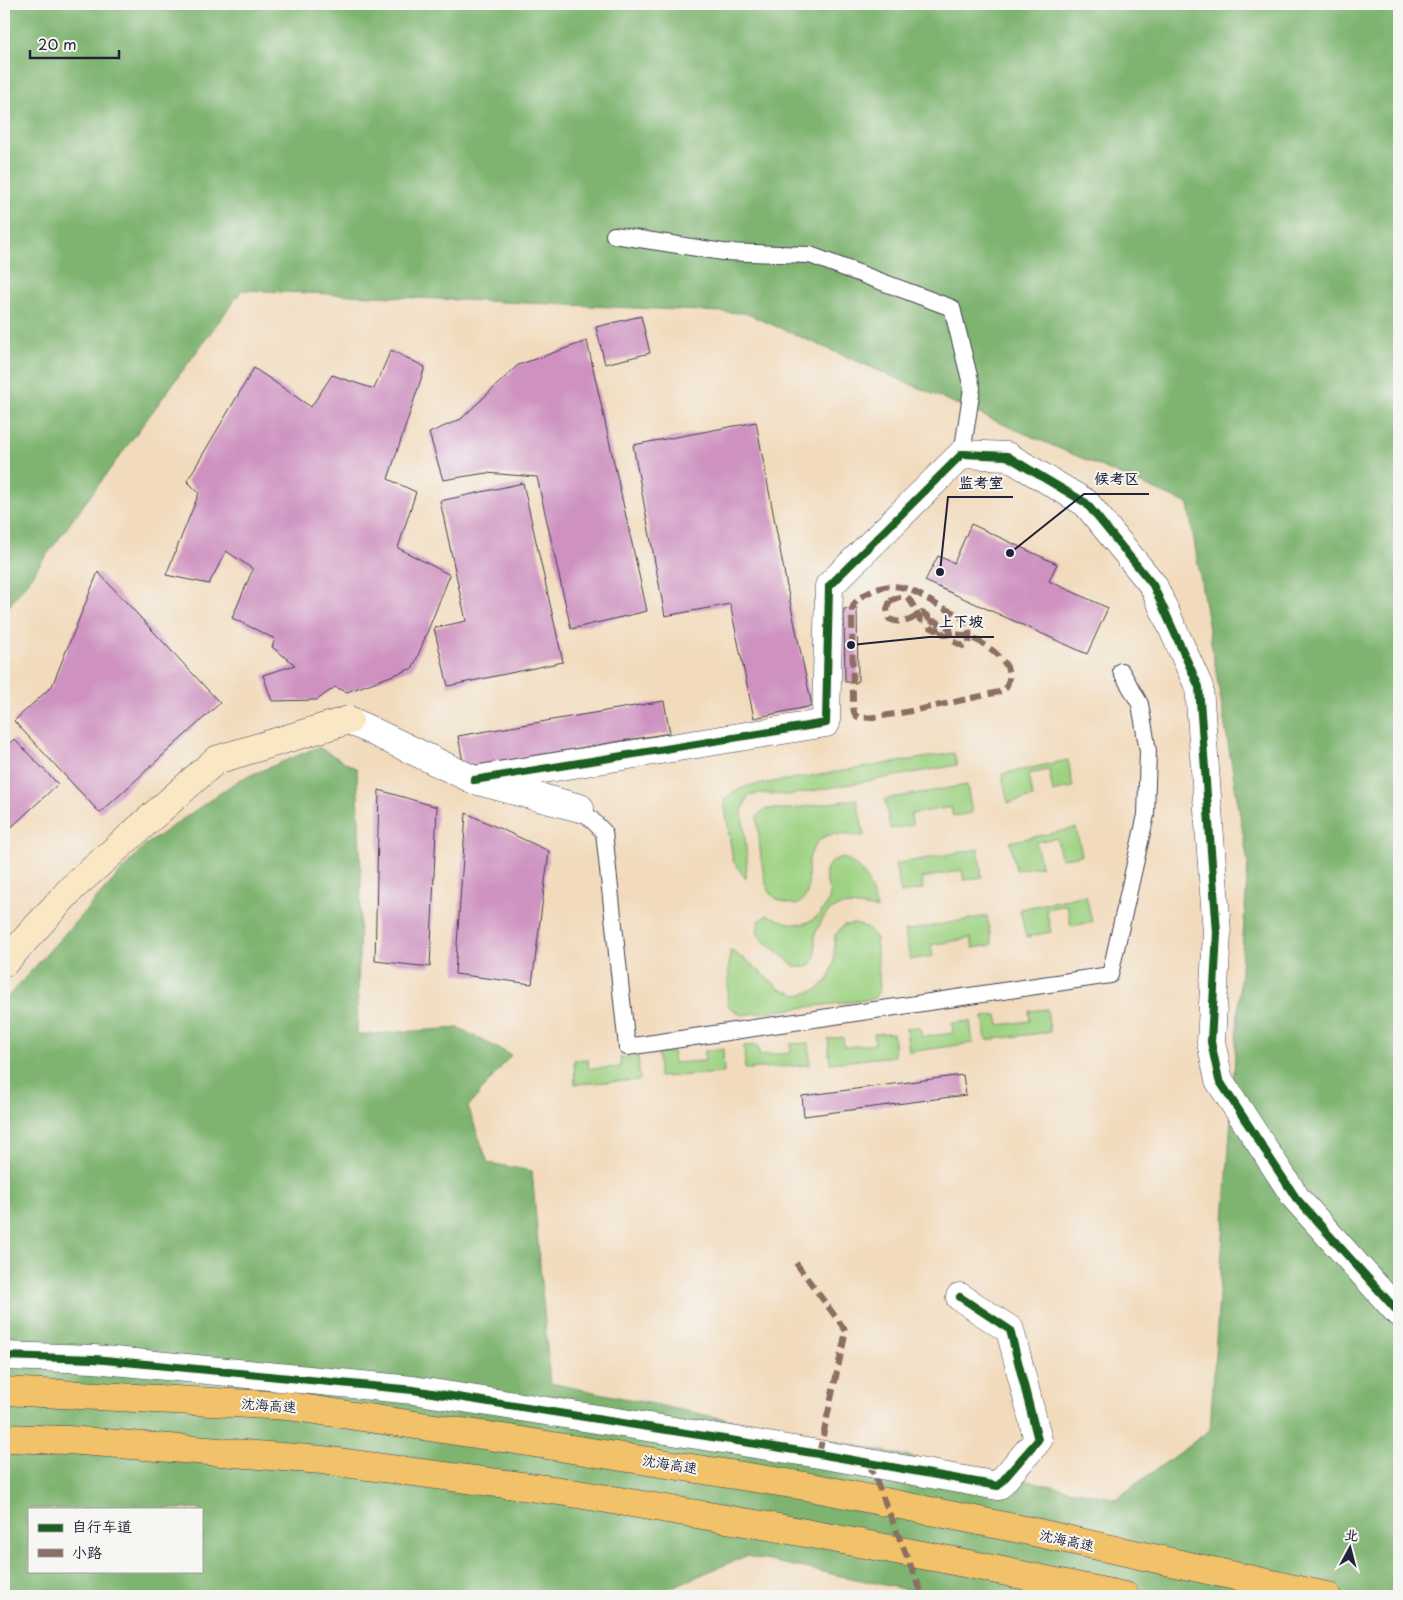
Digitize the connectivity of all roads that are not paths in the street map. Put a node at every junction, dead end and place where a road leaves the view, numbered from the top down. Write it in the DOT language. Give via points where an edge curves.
graph roads {
  1 [pos="614,235"];
  2 [pos="962,454"];
  3 [pos="1121,671"];
  4 [pos="474,780"];
  5 [pos="580,808"];
  6 [pos="4,963"];
  7 [pos="960,1297"];
  8 [pos="1399,1313"];
  9 [pos="4,1356"];
  10 [pos="4,1391"];
  11 [pos="4,1438"];
  12 [pos="1125,1596"];
  13 [pos="1327,1596"];
  1 -- 2 [label="lane" via="723,252 810,255 952,308 972,388"];
  2 -- 4 [label="street" via="829,586 826,722"];
  2 -- 8 [label="street" via="1007,456 1086,502 1153,585 1200,687 1217,933 1211,1042 1220,1080 1296,1198"];
  3 -- 5 [label="lane" via="1140,704 1144,723 1148,751 1146,815 1110,975 627,1047 604,832"];
  4 -- 5 [label="street"];
  4 -- 6 [label="street" via="349,720 216,760 72,888"];
  7 -- 9 [label="street" via="1010,1330 1038,1440 998,1486 819,1454 413,1390 94,1358"];
  10 -- 13 [label="highway, 沈海高速" via="288,1406 528,1442 811,1486"];
  11 -- 12 [label="highway" via="322,1460 560,1491 768,1526"];
}
